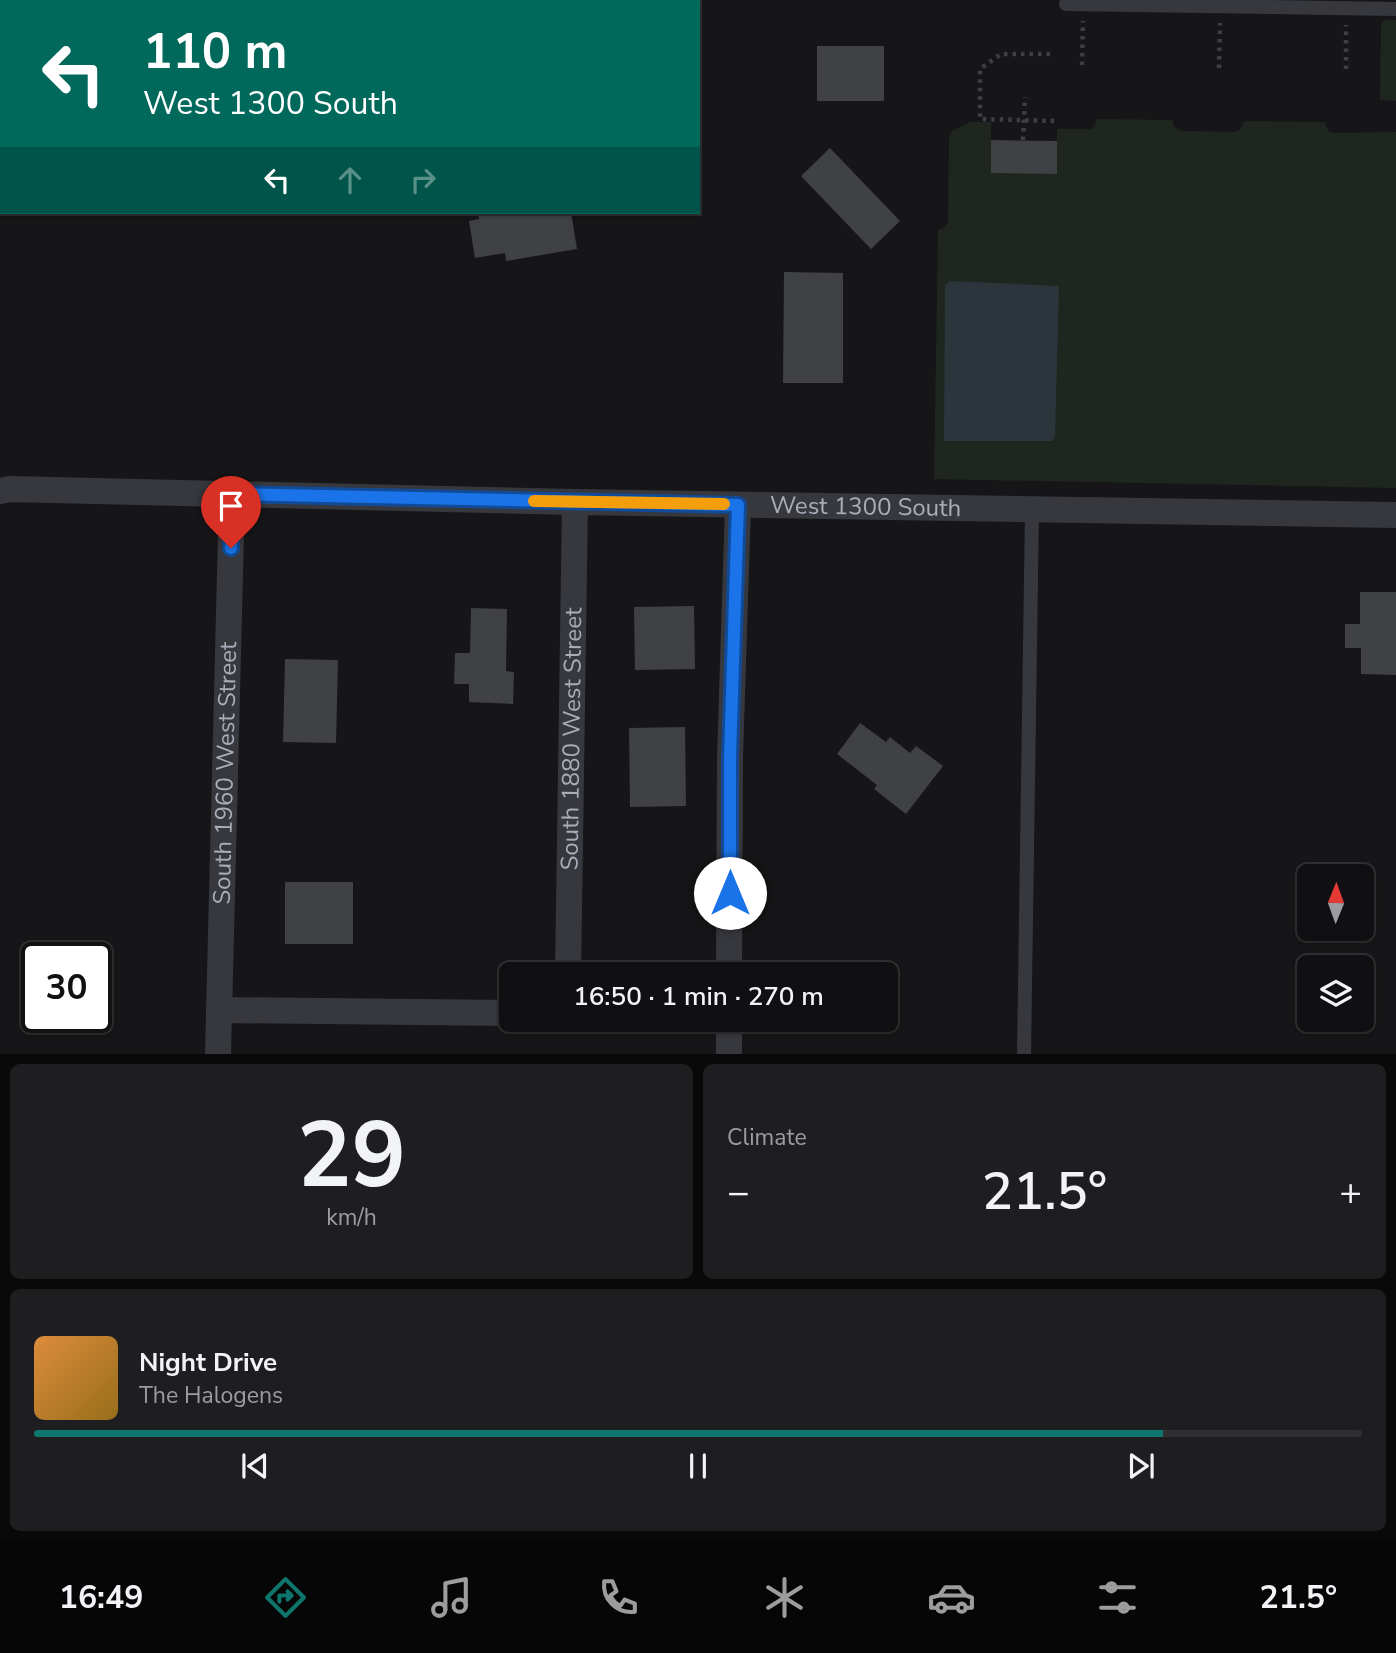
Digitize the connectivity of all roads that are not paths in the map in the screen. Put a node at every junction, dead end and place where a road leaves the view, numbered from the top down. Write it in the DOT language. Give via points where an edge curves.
graph roads {
  1 [pos="1066,0"];
  2 [pos="1396,9"];
  3 [pos="0,491"];
  4 [pos="232,494"];
  5 [pos="575,502"];
  6 [pos="738,505"];
  7 [pos="1032,509"];
  8 [pos="1396,515"];
  9 [pos="568,962"];
  10 [pos="729,962"];
  11 [pos="219,1010"];
  12 [pos="499,1013"];
  13 [pos="729,1032"];
  14 [pos="218,1054"];
  15 [pos="729,1054"];
  16 [pos="1024,1054"];
  1 -- 2 [label="lane" via="1066,4"];
  3 -- 4 [label="street, West 1300 South"];
  4 -- 5 [label="street, West 1300 South"];
  4 -- 11 [label="street, South 1960 West Street"];
  5 -- 6 [label="street, West 1300 South"];
  5 -- 9 [label="street, South 1880 West Street"];
  6 -- 7 [label="street, West 1300 South"];
  6 -- 10 [label="street"];
  7 -- 8 [label="street, West 1300 South"];
  7 -- 16 [label="lane"];
  11 -- 12 [label="street"];
  11 -- 14 [label="street, South 1960 West Street"];
  13 -- 15 [label="street"];
}
